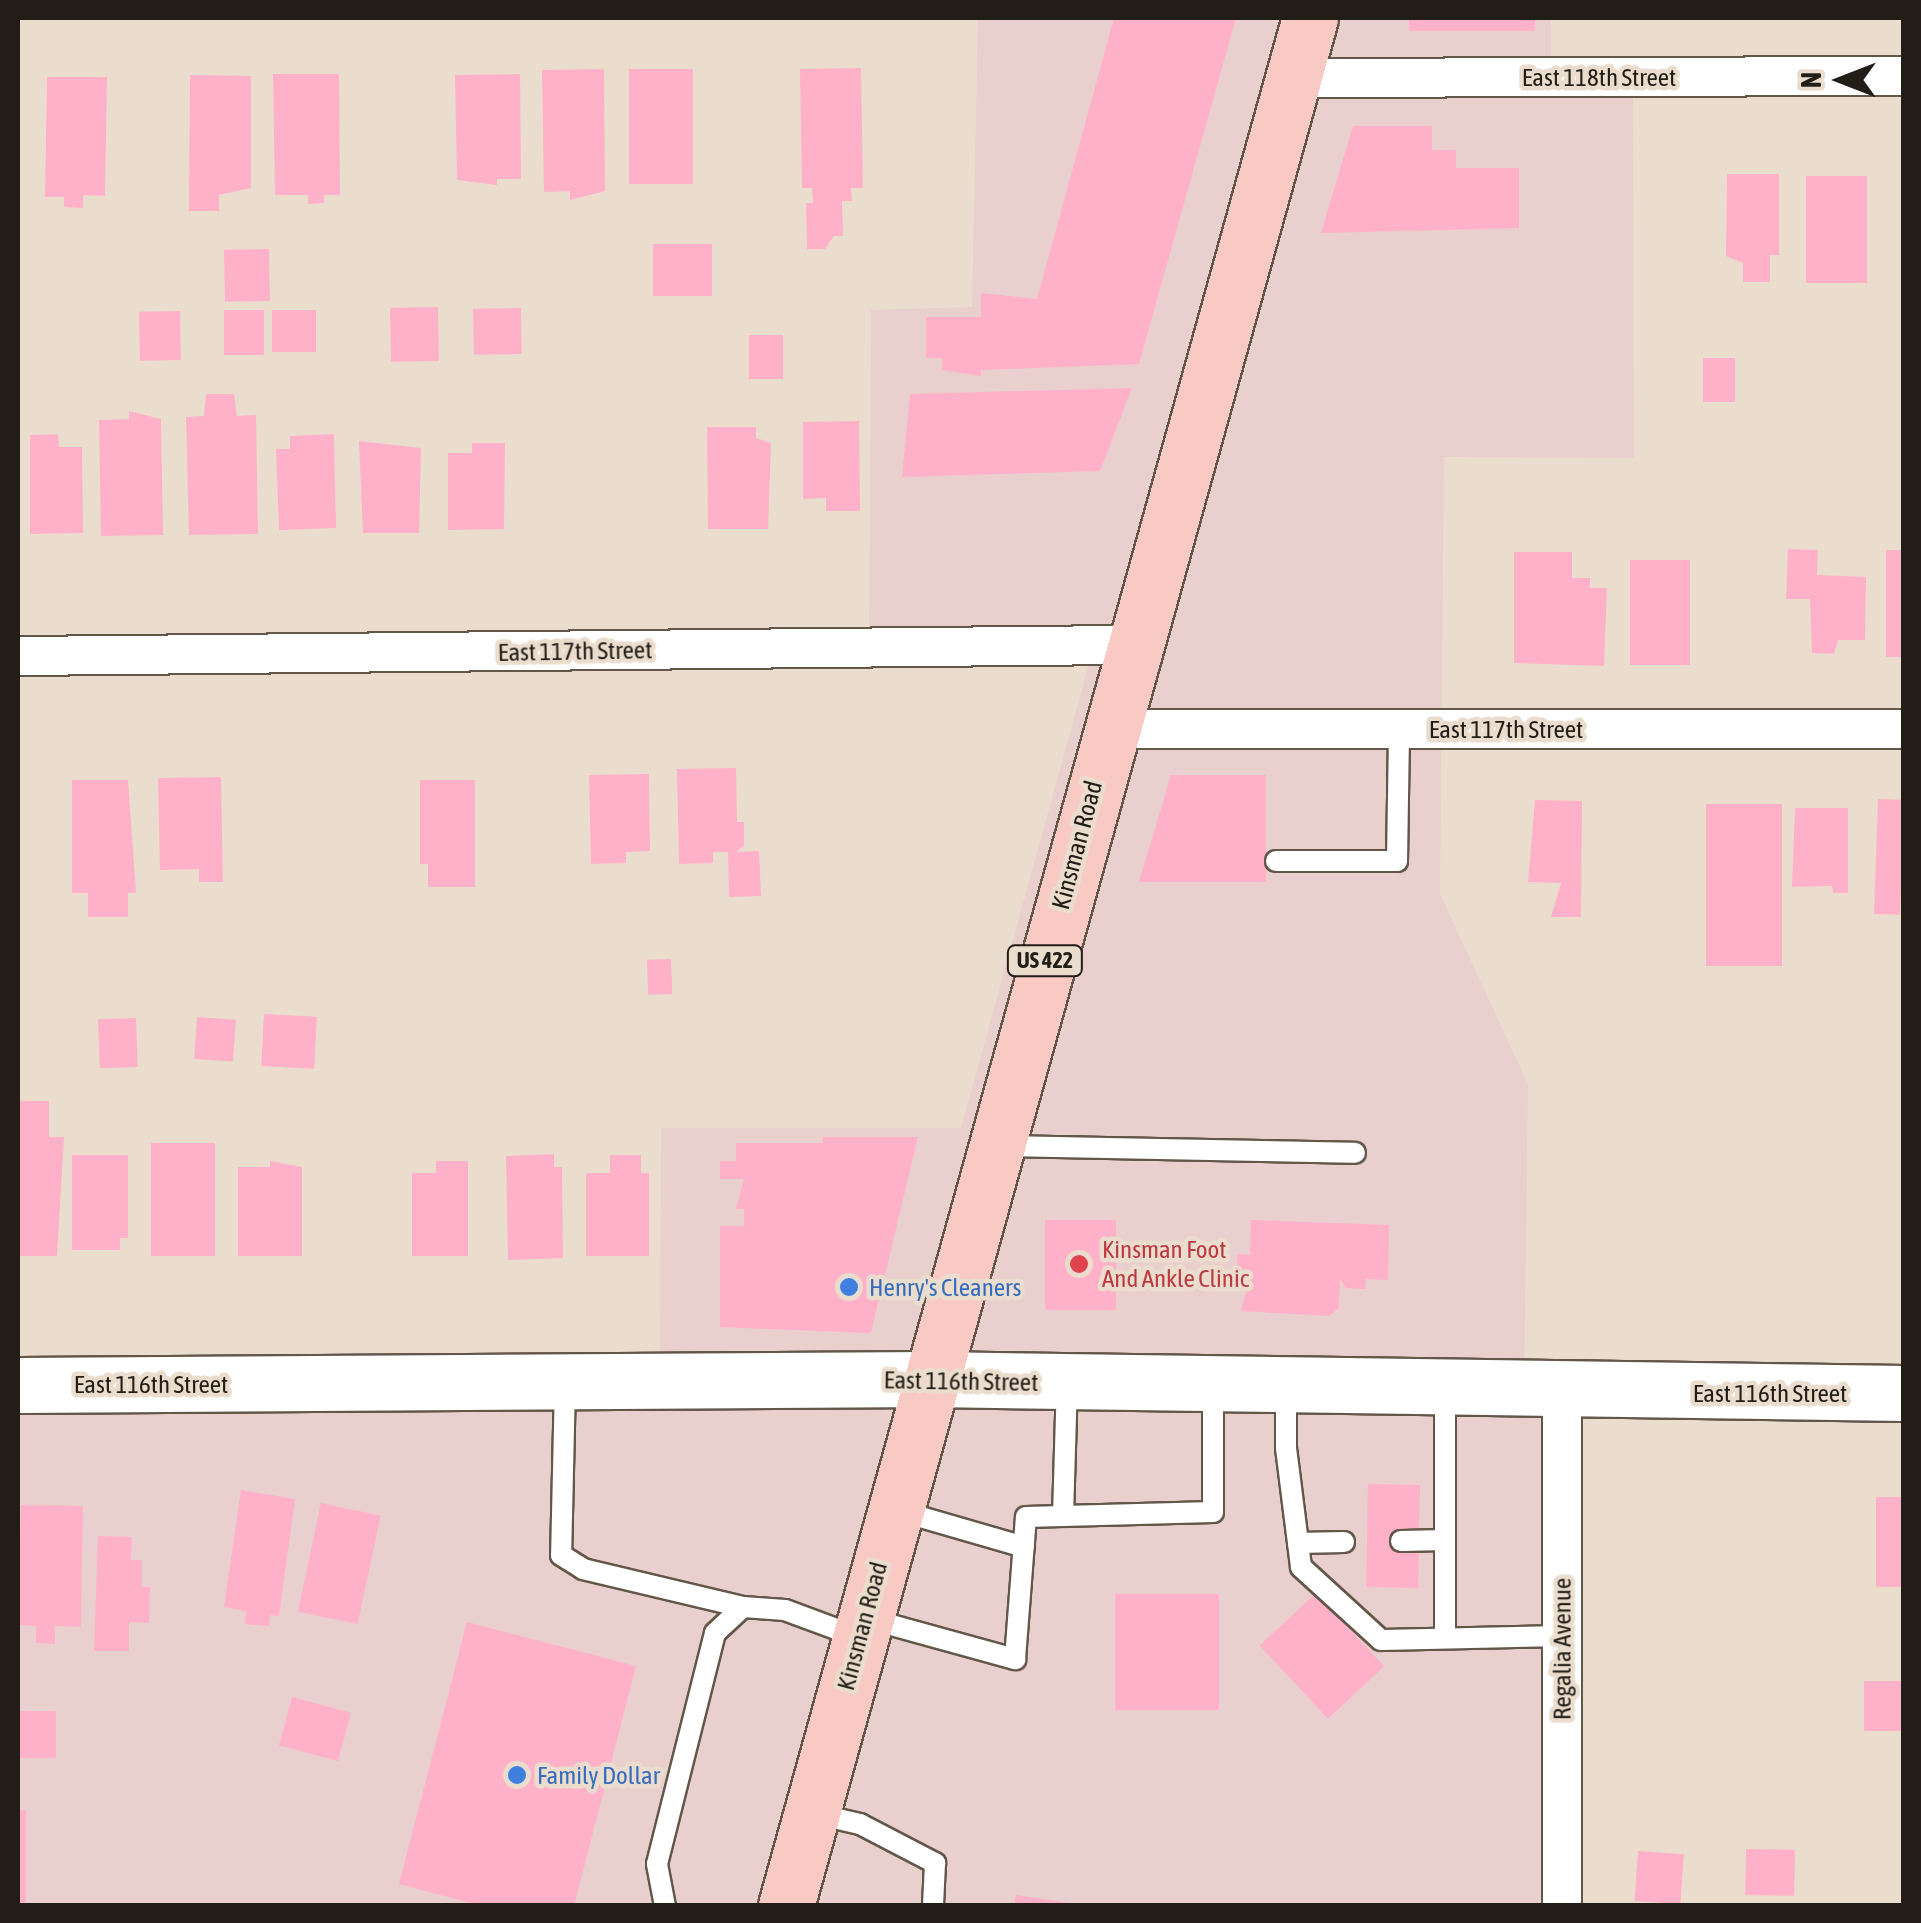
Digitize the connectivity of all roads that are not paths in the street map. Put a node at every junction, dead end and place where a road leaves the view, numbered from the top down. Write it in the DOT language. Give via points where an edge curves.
graph roads {
  1 [pos="1310,18"];
  2 [pos="1904,76"];
  3 [pos="1295,78"];
  4 [pos="1132,646"];
  5 [pos="18,656"];
  6 [pos="1108,729"];
  7 [pos="1399,729"];
  8 [pos="1904,729"];
  9 [pos="1276,861"];
  10 [pos="994,1146"];
  11 [pos="1355,1153"];
  12 [pos="930,1379"];
  13 [pos="566,1382"];
  14 [pos="1068,1382"];
  15 [pos="18,1385"];
  16 [pos="1213,1386"];
  17 [pos="1286,1387"];
  18 [pos="1444,1390"];
  19 [pos="1562,1394"];
  20 [pos="1904,1394"];
  21 [pos="894,1509"];
  22 [pos="1063,1516"];
  23 [pos="1444,1540"];
  24 [pos="1401,1541"];
  25 [pos="1344,1542"];
  26 [pos="1298,1543"];
  27 [pos="1024,1548"];
  28 [pos="742,1608"];
  29 [pos="862,1627"];
  30 [pos="1562,1636"];
  31 [pos="1444,1638"];
  32 [pos="812,1812"];
  33 [pos="665,1906"];
  34 [pos="786,1906"];
  35 [pos="933,1906"];
  36 [pos="1562,1906"];
  1 -- 3 [label="main road, Kinsman Road / US 422"];
  2 -- 3 [label="street, East 118th Street"];
  3 -- 4 [label="main road, Kinsman Road / US 422"];
  4 -- 5 [label="street, East 117th Street"];
  4 -- 6 [label="main road, Kinsman Road / US 422"];
  6 -- 7 [label="street, East 117th Street"];
  6 -- 10 [label="main road, Kinsman Road / US 422"];
  7 -- 8 [label="street, East 117th Street"];
  7 -- 9 [label="lane" via="1397,861"];
  10 -- 11 [label="lane"];
  10 -- 12 [label="main road, Kinsman Road / US 422"];
  12 -- 13 [label="main road, East 116th Street"];
  12 -- 14 [label="main road, East 116th Street"];
  12 -- 21 [label="main road, Kinsman Road / US 422"];
  13 -- 15 [label="main road, East 116th Street"];
  13 -- 28 [label="lane" via="557,1517 561,1554 583,1570"];
  14 -- 16 [label="main road, East 116th Street"];
  14 -- 22 [label="lane"];
  16 -- 17 [label="main road, East 116th Street"];
  16 -- 22 [label="lane" via="1213,1512"];
  17 -- 18 [label="main road, East 116th Street"];
  17 -- 26 [label="lane"];
  18 -- 19 [label="main road, East 116th Street"];
  18 -- 23 [label="lane"];
  19 -- 20 [label="main road, East 116th Street"];
  19 -- 30 [label="street, Regalia Avenue"];
  21 -- 27 [label="lane"];
  21 -- 29 [label="main road, Kinsman Road / US 422"];
  22 -- 27 [label="lane" via="1026,1517"];
  23 -- 24 [label="lane"];
  23 -- 31 [label="lane"];
  25 -- 26 [label="lane"];
  26 -- 31 [label="lane" via="1302,1567 1381,1640"];
  27 -- 29 [label="lane" via="1014,1658"];
  28 -- 29 [label="lane"];
  28 -- 33 [label="lane" via="715,1633 657,1864"];
  29 -- 32 [label="main road, Kinsman Road / US 422"];
  30 -- 31 [label="lane"];
  30 -- 36 [label="street, Regalia Avenue"];
  32 -- 34 [label="main road, Kinsman Road / US 422"];
  32 -- 35 [label="lane" via="860,1824 936,1863"];
}
